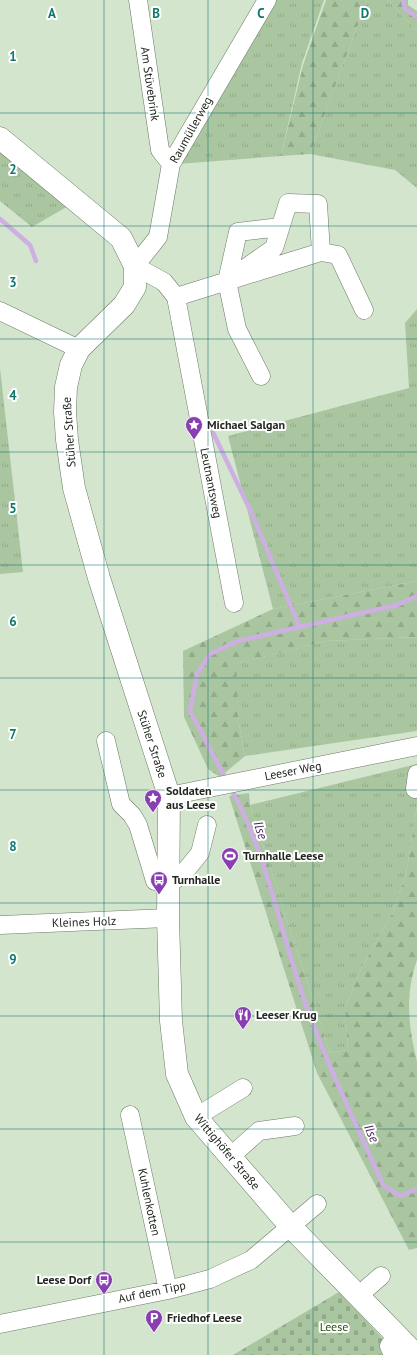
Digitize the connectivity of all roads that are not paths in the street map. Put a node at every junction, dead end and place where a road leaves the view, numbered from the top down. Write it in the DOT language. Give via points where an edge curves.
graph roads {
  1 [pos="138,0"];
  2 [pos="267,0"];
  3 [pos="0,138"];
  4 [pos="171,164"];
  5 [pos="280,227"];
  6 [pos="321,252"];
  7 [pos="135,266"];
  8 [pos="227,281"];
  9 [pos="176,297"];
  10 [pos="364,310"];
  11 [pos="0,311"];
  12 [pos="75,357"];
  13 [pos="262,376"];
  14 [pos="234,603"];
  15 [pos="106,741"];
  16 [pos="417,746"];
  17 [pos="169,796"];
  18 [pos="207,825"];
  19 [pos="168,884"];
  20 [pos="168,918"];
  21 [pos="0,925"];
  22 [pos="243,1088"];
  23 [pos="130,1115"];
  24 [pos="196,1117"];
  25 [pos="295,1126"];
  26 [pos="230,1157"];
  27 [pos="317,1204"];
  28 [pos="291,1227"];
  29 [pos="381,1276"];
  30 [pos="168,1290"];
  31 [pos="358,1296"];
  32 [pos="1,1322"];
  33 [pos="395,1345"];
  34 [pos="416,1355"];
  1 -- 4 [label="street, Am Stüvebrink" via="160,150"];
  2 -- 4 [label="street, Raumüllerweg"];
  3 -- 7 [label="main road" via="122,238"];
  4 -- 7 [label="street, Raumüllerweg" via="158,237"];
  5 -- 6 [label="street" via="288,203 318,204"];
  5 -- 8 [label="street" via="274,248"];
  5 -- 8 [label="street" via="238,232"];
  6 -- 8 [label="street"];
  6 -- 10 [label="street" via="338,255"];
  7 -- 9 [label="street, Leutnantsweg" via="164,282"];
  7 -- 12 [label="main road" via="135,286 124,305"];
  8 -- 9 [label="street"];
  8 -- 13 [label="street" via="237,329"];
  9 -- 14 [label="street, Leutnantsweg"];
  11 -- 12 [label="street"];
  12 -- 17 [label="main road, Stüher Straße" via="66,387 65,412 74,488 99,578"];
  15 -- 19 [label="street" via="120,804 138,825 155,881"];
  16 -- 17 [label="street, Leeser Weg"];
  17 -- 19 [label="main road, Wittighöfer Straße"];
  18 -- 19 [label="street" via="200,853 182,875"];
  19 -- 20 [label="main road, Wittighöfer Straße"];
  20 -- 21 [label="street, Kleines Holz"];
  20 -- 24 [label="main road, Wittighöfer Straße" via="171,1021 177,1074"];
  22 -- 24 [label="street"];
  23 -- 30 [label="street, Kuhlenkotten"];
  24 -- 26 [label="main road, Wittighöfer Straße"];
  25 -- 26 [label="street" via="259,1131"];
  26 -- 28 [label="main road, Wittighöfer Straße"];
  27 -- 28 [label="street, Auf dem Tipp"];
  28 -- 30 [label="street, Auf dem Tipp" via="251,1260 210,1279"];
  28 -- 31 [label="main road, Wittighöfer Straße"];
  29 -- 31 [label="street"];
  30 -- 32 [label="street, Auf dem Tipp"];
  31 -- 33 [label="main road, Wittighöfer Straße"];
  33 -- 34 [label="main road, Wittighöfer Straße"];
}
